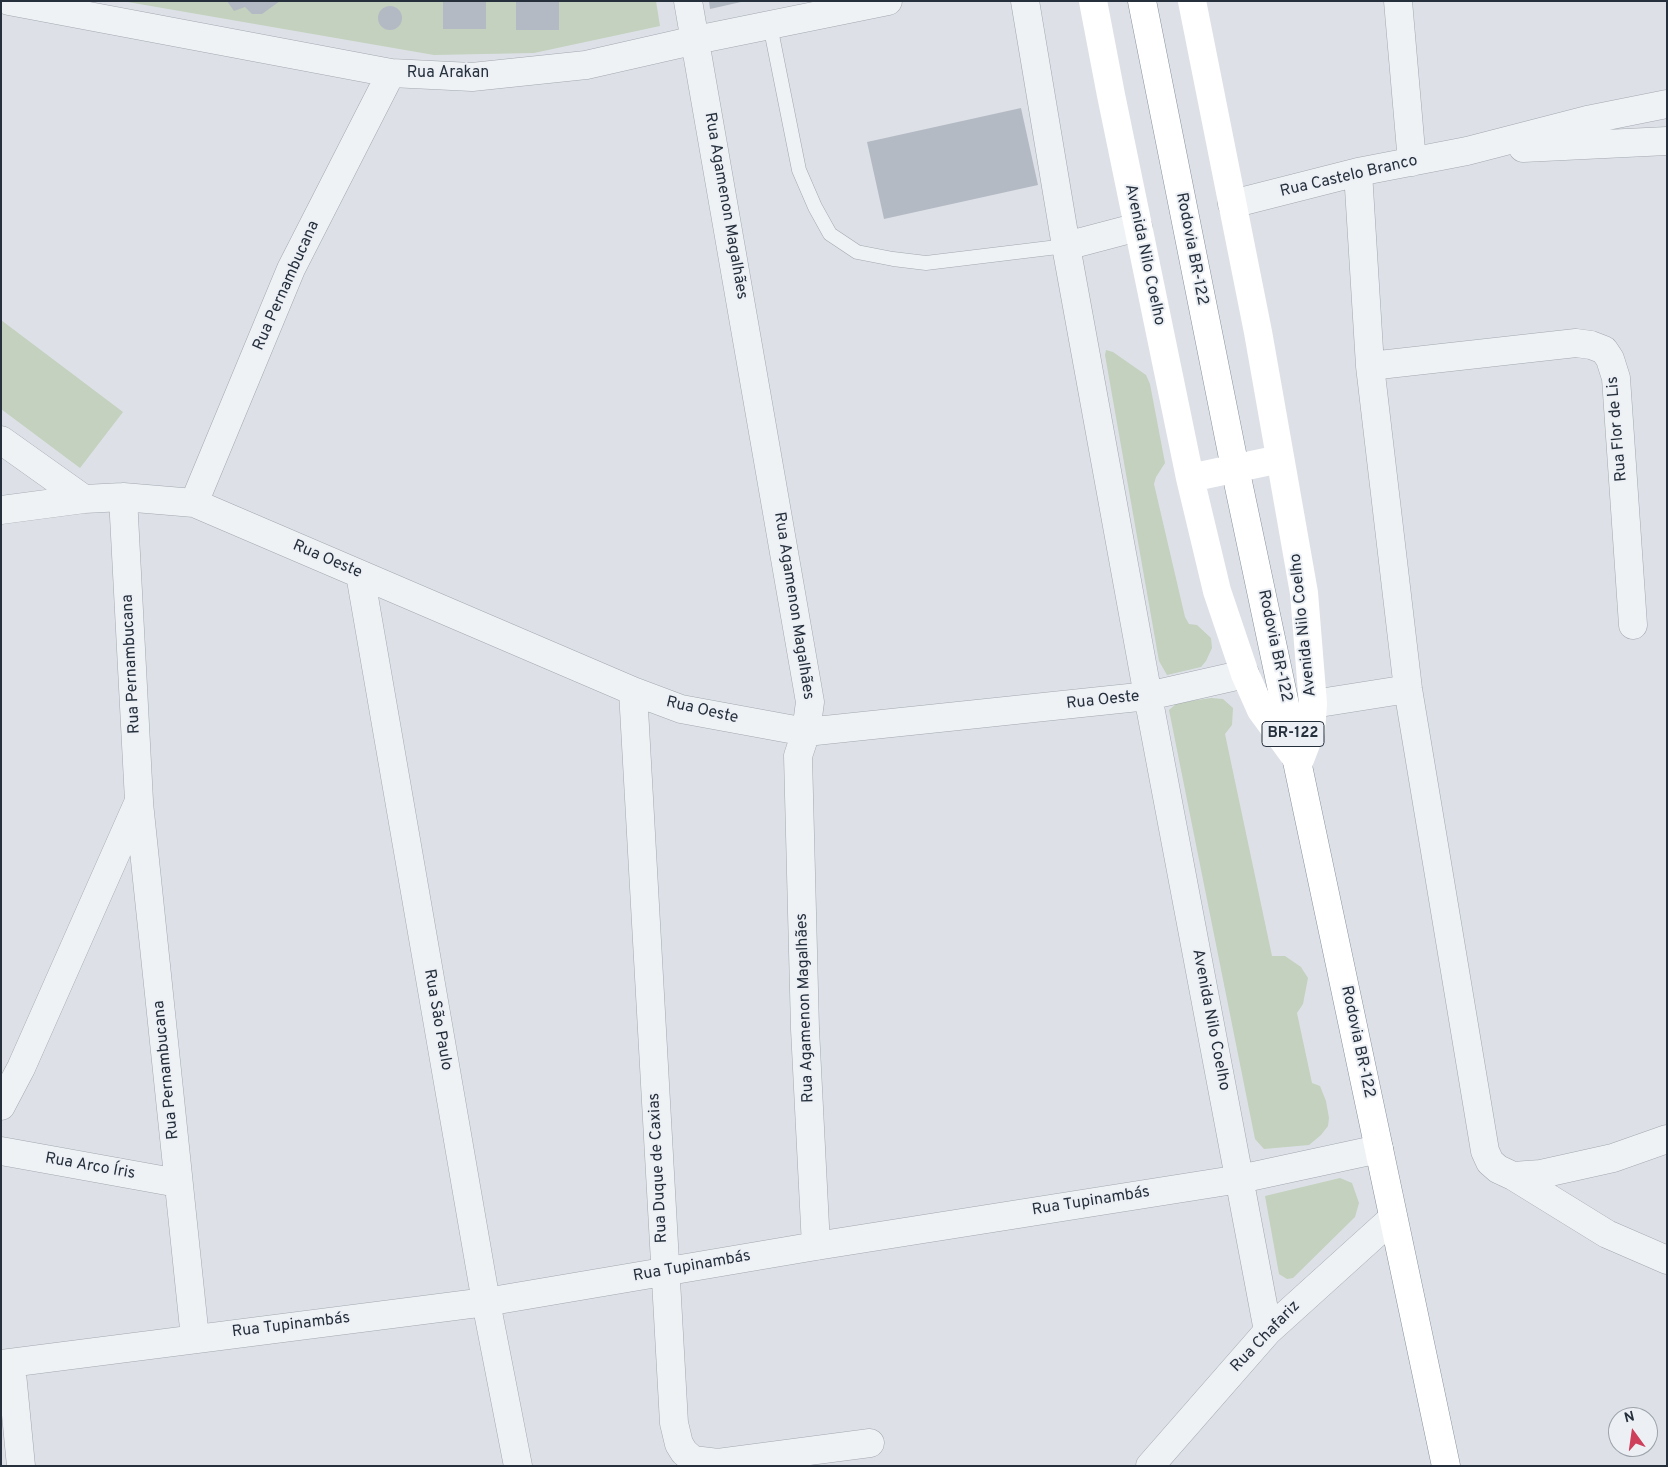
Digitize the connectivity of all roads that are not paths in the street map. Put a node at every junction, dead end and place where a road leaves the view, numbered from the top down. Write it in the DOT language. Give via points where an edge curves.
graph roads {
  1 [pos="9,1"];
  2 [pos="688,1"];
  3 [pos="888,1"];
  4 [pos="1025,1"];
  5 [pos="1093,1"];
  6 [pos="1142,1"];
  7 [pos="1192,1"];
  8 [pos="1398,1"];
  9 [pos="770,25"];
  10 [pos="696,40"];
  11 [pos="392,74"];
  12 [pos="1667,104"];
  13 [pos="1667,141"];
  14 [pos="1467,151"];
  15 [pos="1412,162"];
  16 [pos="1358,172"];
  17 [pos="1232,204"];
  18 [pos="1138,227"];
  19 [pos="1066,246"];
  20 [pos="1370,366"];
  21 [pos="1,440"];
  22 [pos="1280,459"];
  23 [pos="1236,468"];
  24 [pos="1190,478"];
  25 [pos="123,497"];
  26 [pos="84,499"];
  27 [pos="194,503"];
  28 [pos="1,510"];
  29 [pos="360,574"];
  30 [pos="1632,625"];
  31 [pos="1245,674"];
  32 [pos="1408,689"];
  33 [pos="633,691"];
  34 [pos="1148,696"];
  35 [pos="1313,704"];
  36 [pos="806,732"];
  37 [pos="1299,762"];
  38 [pos="139,801"];
  39 [pos="1,1106"];
  40 [pos="1667,1139"];
  41 [pos="1378,1148"];
  42 [pos="1,1152"];
  43 [pos="1513,1176"];
  44 [pos="1240,1179"];
  45 [pos="178,1183"];
  46 [pos="1393,1218"];
  47 [pos="816,1246"];
  48 [pos="1667,1260"];
  49 [pos="665,1271"];
  50 [pos="486,1302"];
  51 [pos="1268,1331"];
  52 [pos="195,1338"];
  53 [pos="6,1364"];
  54 [pos="870,1443"];
  55 [pos="21,1466"];
  56 [pos="518,1466"];
  57 [pos="1150,1466"];
  58 [pos="1446,1466"];
  1 -- 11 [label="street, Rua Arakan"];
  2 -- 10 [label="street, Rua Agamenon Magalhães"];
  3 -- 9 [label="street, Rua Arakan"];
  4 -- 19 [label="street, Avenida Nilo Coelho"];
  5 -- 18 [label="main road, Avenida Nilo Coelho"];
  6 -- 23 [label="main road, Rodovia BR-122 / BR-122"];
  7 -- 17 [label="main road, Avenida Nilo Coelho"];
  8 -- 15 [label="street"];
  9 -- 10 [label="street, Rua Arakan"];
  9 -- 19 [label="lane" via="799,170 830,234 857,252 926,263"];
  10 -- 11 [label="street, Rua Arakan" via="586,65 472,77"];
  10 -- 36 [label="street, Rua Agamenon Magalhães" via="810,702"];
  11 -- 27 [label="street, Rua Pernambucana" via="291,269"];
  12 -- 14 [label="street, Rua Castelo Branco" via="1587,120"];
  13 -- 14 [label="street, Rua Castelo Branco"];
  14 -- 15 [label="street, Rua Castelo Branco"];
  15 -- 16 [label="street, Rua Castelo Branco"];
  16 -- 17 [label="street, Rua Castelo Branco"];
  16 -- 20 [label="street"];
  17 -- 22 [label="main road, Avenida Nilo Coelho"];
  18 -- 19 [label="street"];
  18 -- 24 [label="main road, Avenida Nilo Coelho"];
  19 -- 34 [label="street, Avenida Nilo Coelho"];
  20 -- 30 [label="street, Rua Flor de Lis" via="1576,343 1604,350 1616,378"];
  20 -- 32 [label="street"];
  21 -- 26 [label="street"];
  22 -- 23 [label="main road"];
  22 -- 35 [label="main road, Avenida Nilo Coelho" via="1304,593"];
  23 -- 24 [label="main road"];
  23 -- 37 [label="main road, Rodovia BR-122 / BR-122"];
  24 -- 31 [label="main road, Avenida Nilo Coelho" via="1217,592"];
  25 -- 26 [label="street, Rua Oeste"];
  25 -- 27 [label="street, Rua Oeste"];
  25 -- 38 [label="street, Rua Pernambucana"];
  26 -- 28 [label="street, Rua Oeste"];
  27 -- 29 [label="street, Rua Oeste"];
  29 -- 33 [label="street, Rua Oeste"];
  29 -- 50 [label="street, Rua São Paulo"];
  31 -- 34 [label="street, Rua Oeste"];
  31 -- 37 [label="main road, Avenida Nilo Coelho" via="1261,710"];
  32 -- 35 [label="street"];
  32 -- 43 [label="street" via="1485,1151 1490,1162"];
  33 -- 36 [label="street, Rua Oeste" via="681,709"];
  33 -- 49 [label="street, Rua Duque de Caxias"];
  34 -- 36 [label="street, Rua Oeste"];
  34 -- 44 [label="street, Avenida Nilo Coelho"];
  35 -- 37 [label="main road, Avenida Nilo Coelho" via="1311,732"];
  36 -- 47 [label="street, Rua Agamenon Magalhães" via="798,756 805,1029"];
  37 -- 41 [label="main road, Rodovia BR-122 / BR-122"];
  38 -- 39 [label="street, Rua Pernambucana" via="21,1068"];
  38 -- 45 [label="street, Rua Pernambucana"];
  40 -- 43 [label="street" via="1613,1158 1541,1174"];
  41 -- 44 [label="street, Rua Tupinambás"];
  41 -- 46 [label="main road, Rodovia BR-122 / BR-122"];
  42 -- 45 [label="street, Rua Arco Íris"];
  43 -- 48 [label="street" via="1607,1234"];
  44 -- 47 [label="street, Rua Tupinambás"];
  44 -- 51 [label="street, Avenida Nilo Coelho"];
  45 -- 52 [label="street, Rua Pernambucana"];
  46 -- 51 [label="street, Rua Chafariz"];
  46 -- 58 [label="main road, Rodovia BR-122 / BR-122"];
  47 -- 49 [label="street, Rua Tupinambás"];
  49 -- 50 [label="street, Rua Tupinambás"];
  49 -- 54 [label="street, Rua Duque de Caxias" via="674,1423 679,1444 693,1460 718,1463"];
  50 -- 52 [label="street, Rua Tupinambás"];
  50 -- 56 [label="street, Rua São Paulo"];
  51 -- 57 [label="street, Rua Chafariz"];
  52 -- 53 [label="street, Rua Tupinambás"];
  53 -- 55 [label="street"];
}
